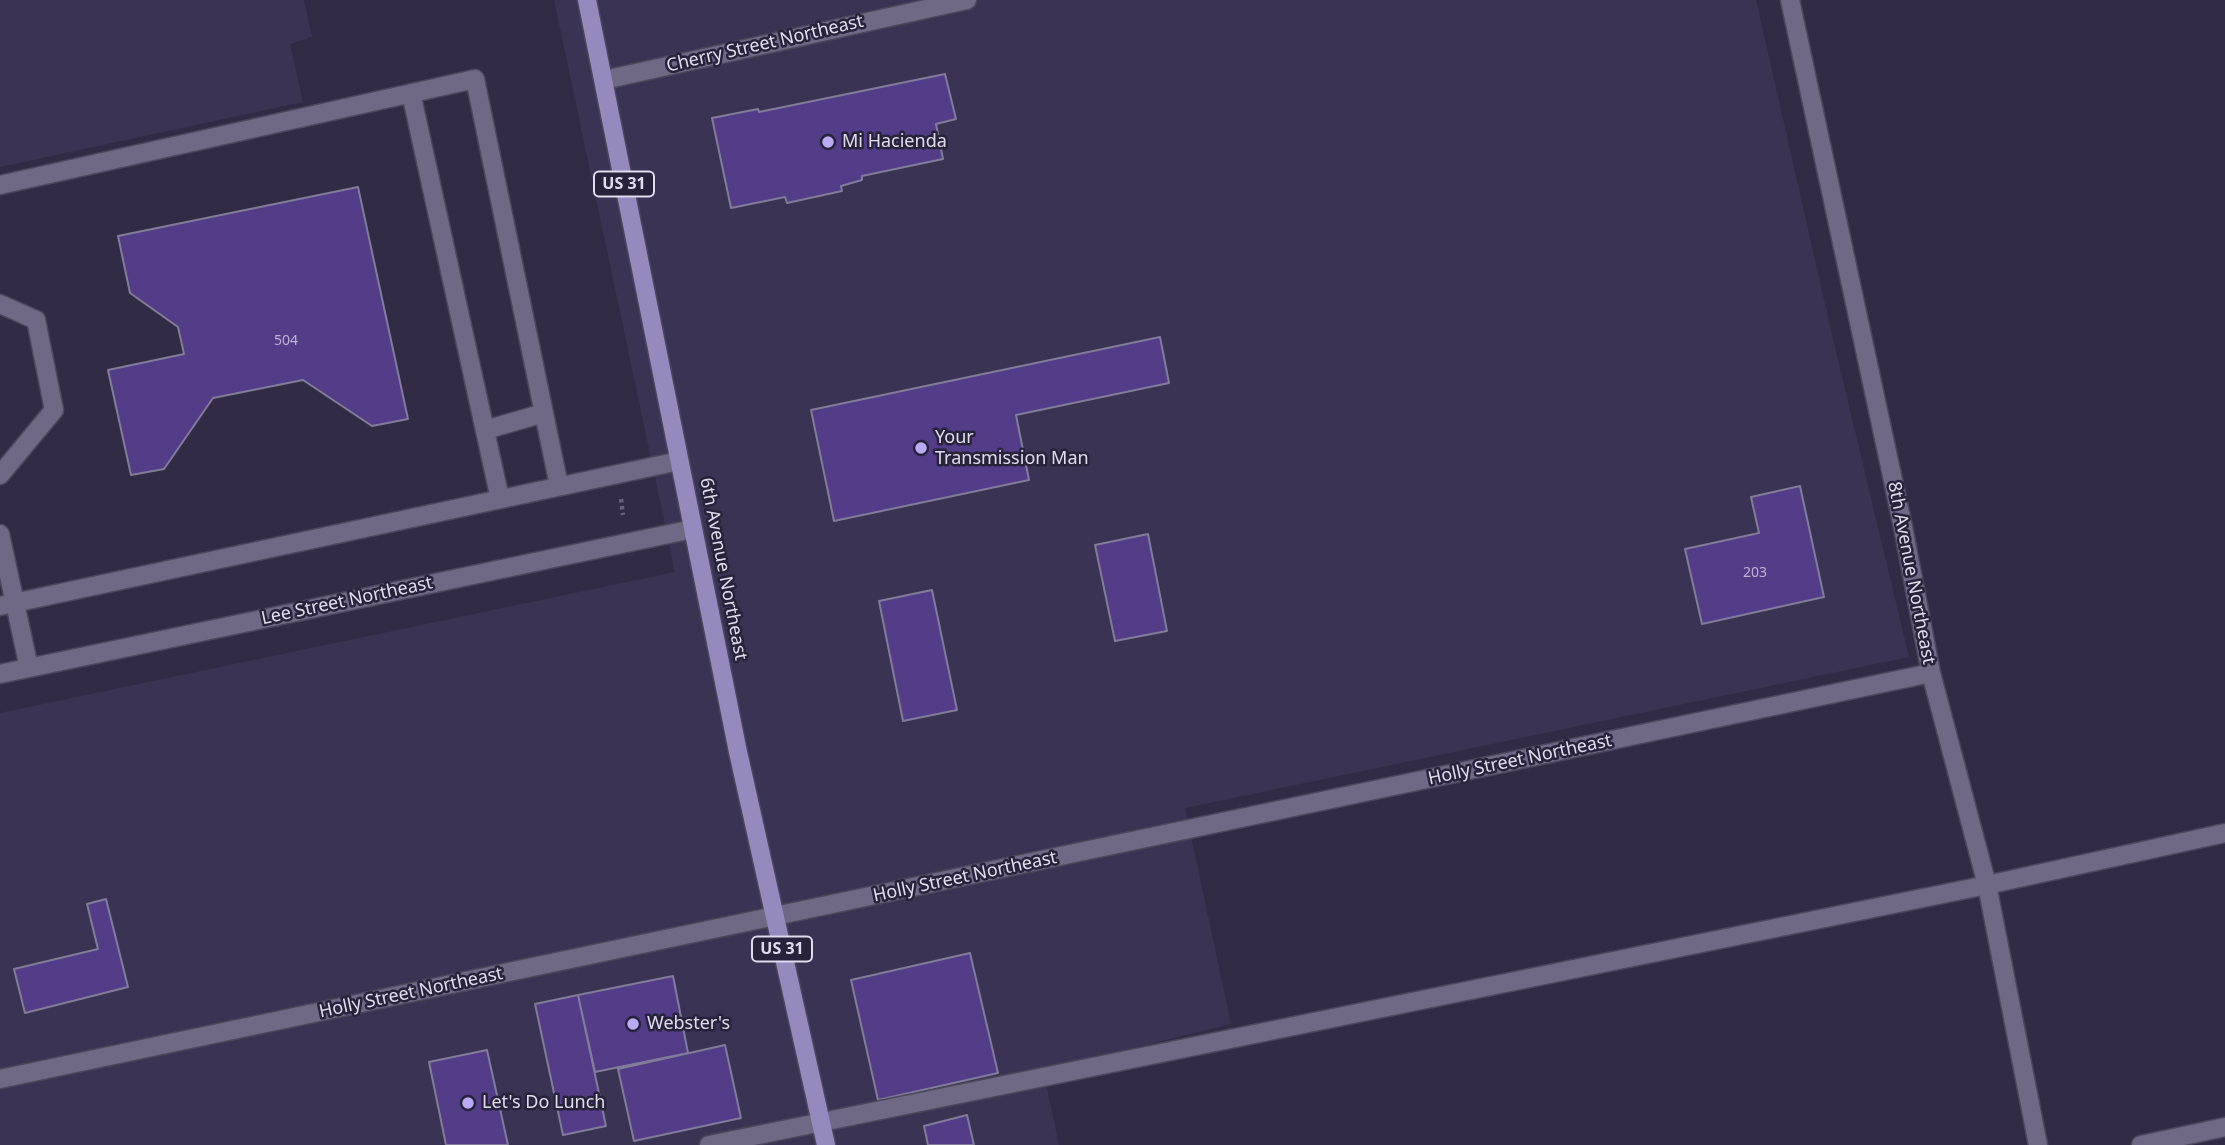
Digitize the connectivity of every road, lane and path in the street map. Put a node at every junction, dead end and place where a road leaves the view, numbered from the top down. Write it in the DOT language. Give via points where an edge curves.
graph roads {
  1 [pos="587,0"];
  2 [pos="967,0"];
  3 [pos="1790,0"];
  4 [pos="604,80"];
  5 [pos="411,93"];
  6 [pos="0,185"];
  7 [pos="0,304"];
  8 [pos="544,413"];
  9 [pos="485,430"];
  10 [pos="680,461"];
  11 [pos="0,475"];
  12 [pos="559,486"];
  13 [pos="621,498"];
  14 [pos="500,499"];
  15 [pos="623,515"];
  16 [pos="693,529"];
  17 [pos="0,534"];
  18 [pos="8,604"];
  19 [pos="29,668"];
  20 [pos="1931,673"];
  21 [pos="0,674"];
  22 [pos="2225,834"];
  23 [pos="1987,885"];
  24 [pos="775,917"];
  25 [pos="0,1079"];
  26 [pos="821,1121"];
  27 [pos="2225,1127"];
  28 [pos="709,1145"];
  29 [pos="826,1145"];
  30 [pos="2038,1145"];
  31 [pos="2141,1145"];
  1 -- 4 [label="main road, 6th Avenue Northeast / US 31"];
  2 -- 4 [label="street, Cherry Street Northeast"];
  3 -- 20 [label="street, 8th Avenue Northeast"];
  4 -- 10 [label="main road, 6th Avenue Northeast / US 31"];
  5 -- 6 [label="street"];
  5 -- 8 [label="street" via="475,79"];
  5 -- 9 [label="street"];
  7 -- 11 [label="street" via="36,320 54,410"];
  8 -- 9 [label="street"];
  8 -- 12 [label="street"];
  9 -- 14 [label="street"];
  10 -- 12 [label="street"];
  10 -- 16 [label="main road, 6th Avenue Northeast / US 31"];
  12 -- 14 [label="street"];
  13 -- 15 [label="path"];
  14 -- 18 [label="street"];
  16 -- 19 [label="street, Lee Street Northeast"];
  16 -- 24 [label="main road, 6th Avenue Northeast / US 31"];
  17 -- 18 [label="street"];
  18 -- 19 [label="street"];
  19 -- 21 [label="street, Lee Street Northeast"];
  20 -- 23 [label="street, 8th Avenue Northeast"];
  20 -- 24 [label="street, Holly Street Northeast"];
  22 -- 23 [label="street"];
  23 -- 26 [label="street"];
  23 -- 30 [label="street, 8th Avenue Northeast"];
  24 -- 25 [label="street, Holly Street Northeast"];
  24 -- 26 [label="main road, 6th Avenue Northeast / US 31"];
  26 -- 28 [label="street"];
  26 -- 29 [label="main road, 6th Avenue Northeast / US 31"];
  27 -- 31 [label="street"];
}
